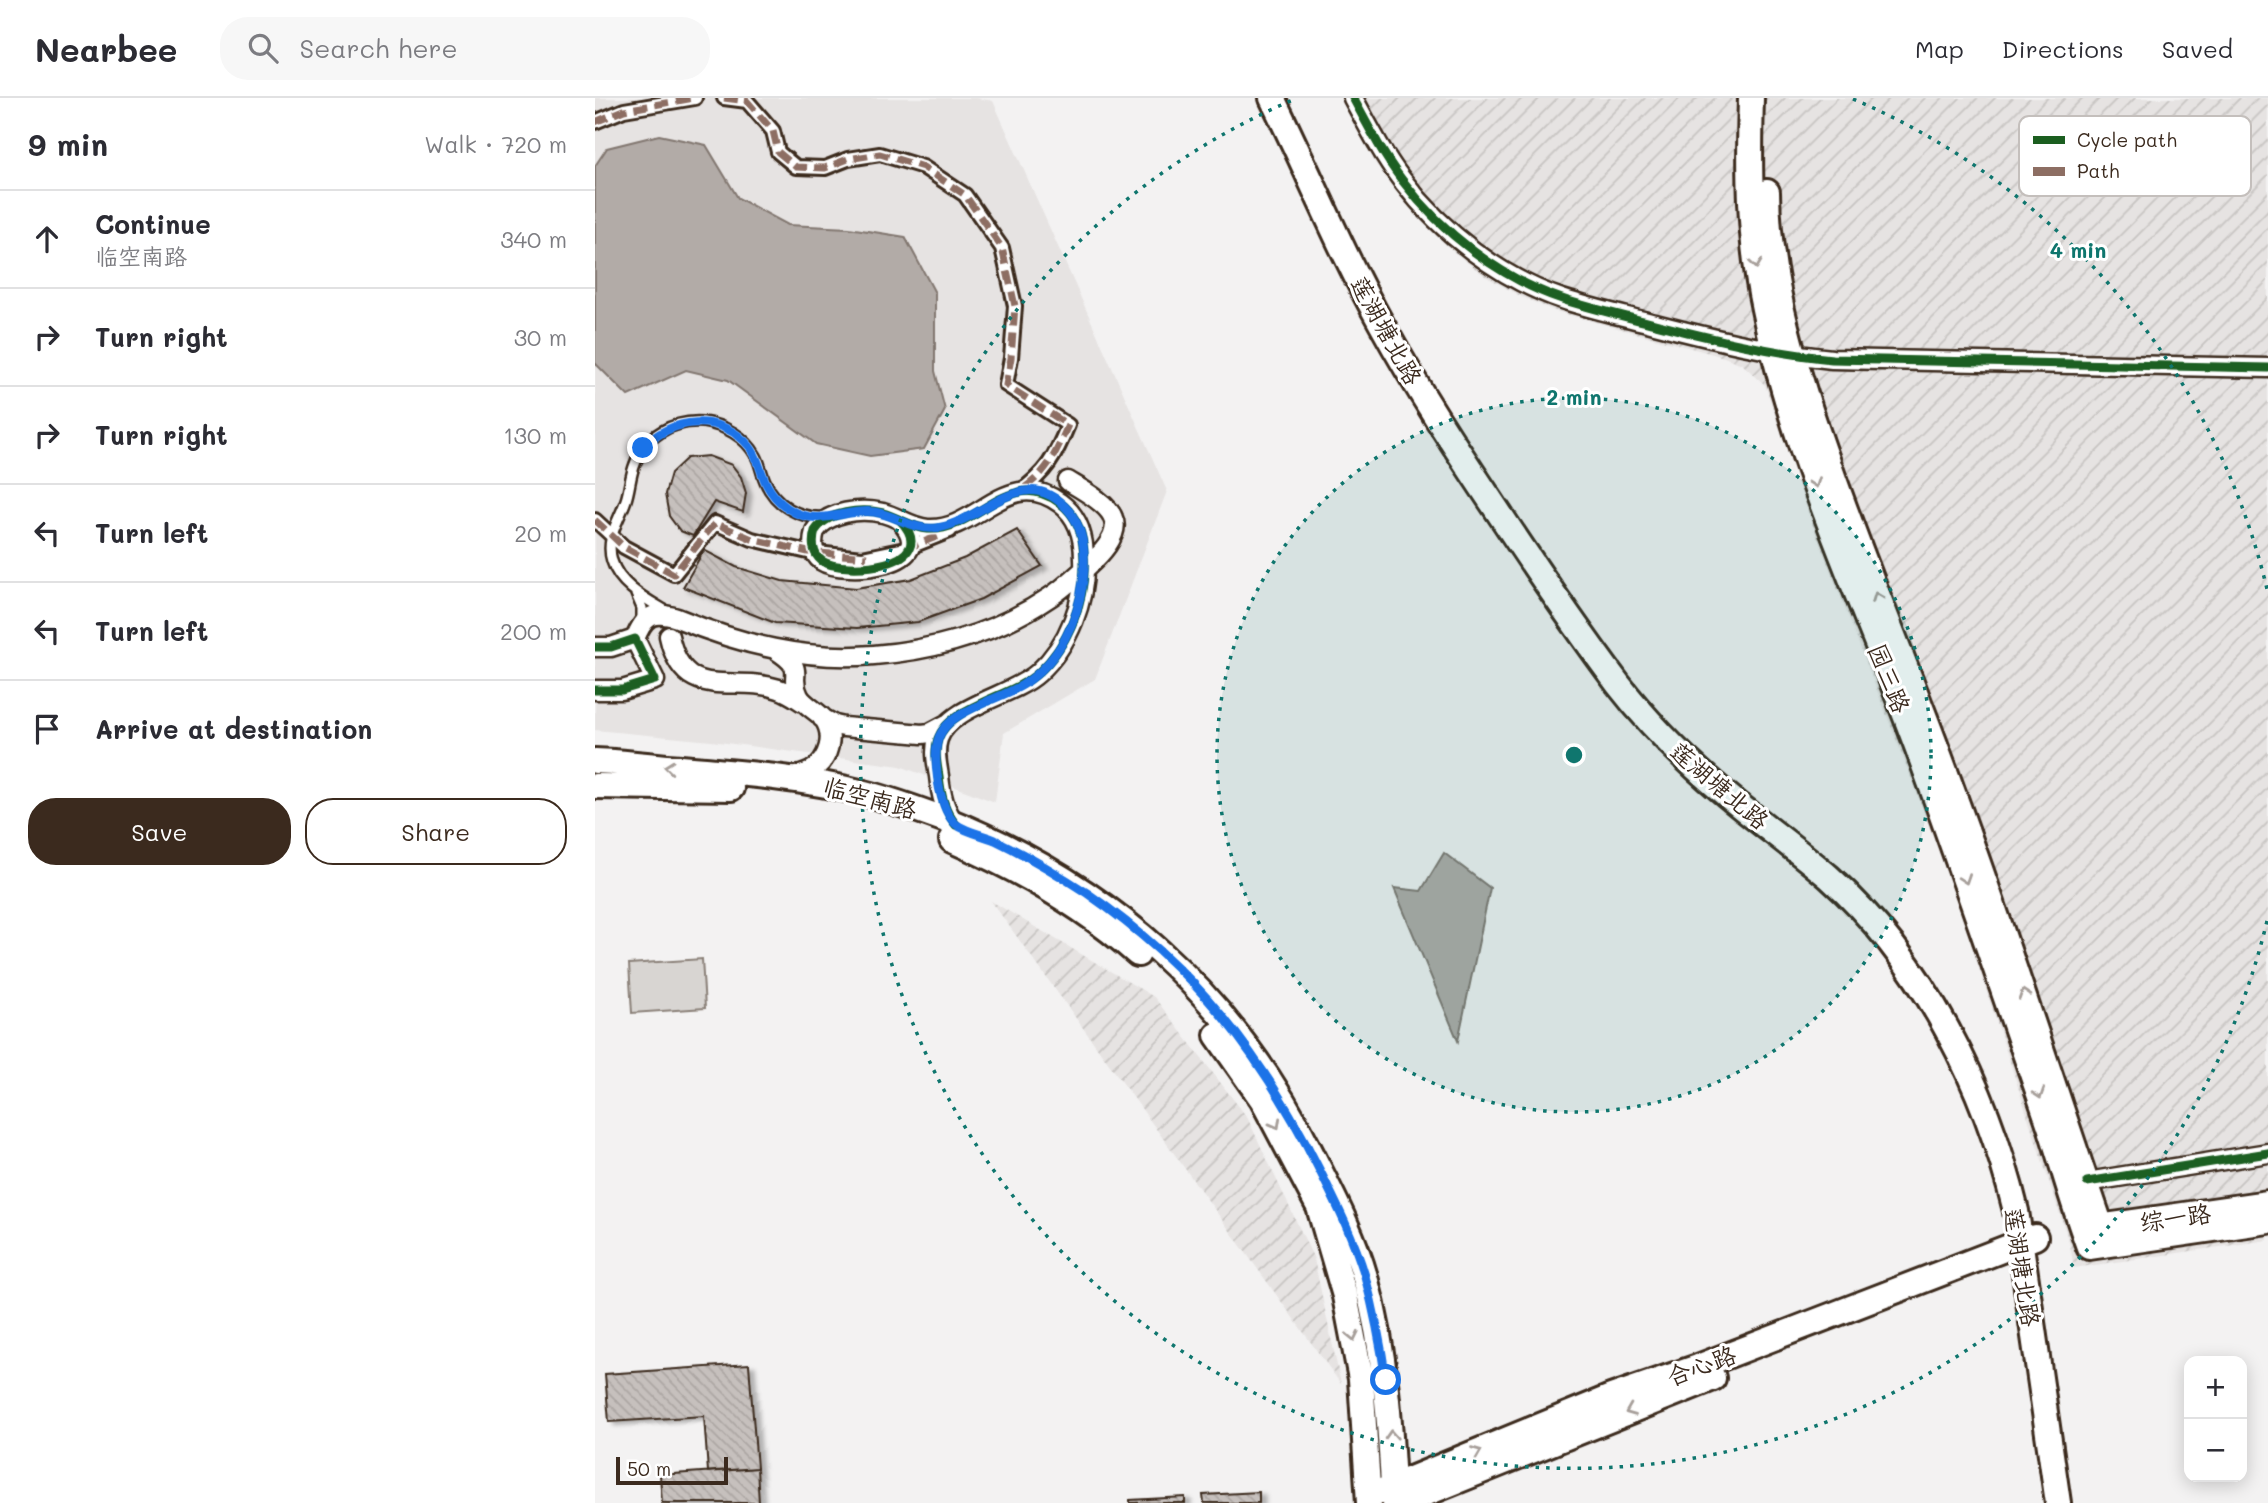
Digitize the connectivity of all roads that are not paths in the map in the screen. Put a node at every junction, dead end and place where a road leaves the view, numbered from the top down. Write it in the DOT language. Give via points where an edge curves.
graph roads {
  1 [pos="695,98"];
  2 [pos="724,98"];
  3 [pos="1272,98"];
  4 [pos="1289,98"];
  5 [pos="1353,98"];
  6 [pos="1751,98"];
  7 [pos="1767,98"];
  8 [pos="595,122"];
  9 [pos="1784,353"];
  10 [pos="2268,368"];
  11 [pos="1068,481"];
  12 [pos="1020,491"];
  13 [pos="798,513"];
  14 [pos="837,515"];
  15 [pos="595,520"];
  16 [pos="900,520"];
  17 [pos="928,529"];
  18 [pos="611,536"];
  19 [pos="910,545"];
  20 [pos="814,546"];
  21 [pos="1100,556"];
  22 [pos="1084,569"];
  23 [pos="633,589"];
  24 [pos="1082,591"];
  25 [pos="677,618"];
  26 [pos="639,631"];
  27 [pos="669,636"];
  28 [pos="595,647"];
  29 [pos="776,650"];
  30 [pos="595,690"];
  31 [pos="806,704"];
  32 [pos="822,718"];
  33 [pos="950,723"];
  34 [pos="595,761"];
  35 [pos="789,778"];
  36 [pos="595,786"];
  37 [pos="956,825"];
  38 [pos="2268,1153"];
  39 [pos="2087,1182"];
  40 [pos="2268,1203"];
  41 [pos="2268,1222"];
  42 [pos="2095,1237"];
  43 [pos="2029,1249"];
  44 [pos="1396,1497"];
  45 [pos="1369,1499"];
  46 [pos="2058,1503"];
  47 [pos="2073,1503"];
  1 -- 8 [label="street" via="624,110"];
  2 -- 12 [label="street" via="747,101 773,131 778,152 796,167 825,168 880,154 923,167 965,195 1002,248 1015,306 1006,385 1068,425 1054,457"];
  3 -- 43 [label="main road, 莲湖塘北路" via="1383,327 1456,449 1617,683 1694,767 1832,880 1870,919 1925,992 1992,1129"];
  4 -- 43 [label="main road, 莲湖塘北路" via="1376,281 1425,369 1630,676 1700,753 1871,896 1939,983 2007,1123 2020,1167"];
  5 -- 9 [label="street" via="1402,180 1456,237 1491,264 1560,298"];
  6 -- 9 [label="main road, 园三路, one-way" via="1755,257 1764,309"];
  7 -- 9 [label="main road, 园三路" via="1767,201"];
  9 -- 10 [label="street" via="1832,359"];
  39 -- 9 [label="main road, 园三路, one-way" via="1933,740"];
  9 -- 42 [label="main road, 园三路, one-way" via="1813,478 1951,838 2050,1128"];
  11 -- 21 [label="street" via="1113,517 1115,525"];
  12 -- 17 [label="street" via="953,524"];
  12 -- 19 [label="street" via="955,530"];
  12 -- 22 [label="street" via="1049,496 1071,513 1081,532"];
  13 -- 14 [label="lane"];
  13 -- 18 [label="lane" via="770,492 744,441 718,425 689,422 663,430 643,448"];
  13 -- 20 [label="lane" via="807,523"];
  14 -- 16 [label="street" via="871,511"];
  14 -- 20 [label="street" via="818,525"];
  15 -- 18 [label="street"];
  16 -- 17 [label="street"];
  16 -- 19 [label="street" via="911,534"];
  17 -- 19 [label="street"];
  18 -- 20 [label="street" via="674,575 715,523 752,539"];
  18 -- 23 [label="lane" via="612,561"];
  19 -- 20 [label="street" via="897,560 877,565 836,565 821,560"];
  21 -- 22 [label="street"];
  21 -- 24 [label="street"];
  22 -- 24 [label="street"];
  22 -- 29 [label="street" via="1030,610 961,638 872,655"];
  23 -- 25 [label="lane"];
  23 -- 26 [label="lane" via="640,601"];
  24 -- 33 [label="street" via="1065,640 1042,669"];
  25 -- 26 [label="street" via="656,614 648,617"];
  25 -- 29 [label="street"];
  26 -- 28 [label="street" via="611,647"];
  26 -- 30 [label="street" via="655,680 622,691"];
  27 -- 31 [label="street" via="677,661 694,678 777,688"];
  29 -- 31 [label="street" via="793,663 796,689"];
  31 -- 32 [label="street"];
  32 -- 33 [label="street" via="844,727 922,734"];
  32 -- 35 [label="street" via="830,733 827,752 810,771"];
  33 -- 37 [label="street" via="941,731 936,758 944,806"];
  35 -- 34 [label="main road, 临空南路, one-way"];
  35 -- 37 [label="main road, 临空南路" via="866,793"];
  36 -- 45 [label="main road, 临空南路, one-way" via="713,786 781,793 905,822 1014,868 1125,942 1165,978 1230,1051 1262,1099 1319,1207 1345,1296 1361,1379"];
  44 -- 37 [label="main road, 临空南路, one-way" via="1386,1380 1364,1274 1303,1136 1254,1055 1195,984 1121,918 1040,865"];
  38 -- 39 [label="street"];
  39 -- 42 [label="main road, 园三路"];
  40 -- 42 [label="main road, 综一路"];
  41 -- 42 [label="main road, 综一路"];
  43 -- 44 [label="main road, 合心路" via="1611,1397"];
  43 -- 46 [label="main road, 莲湖塘北路"];
  43 -- 47 [label="main road, 莲湖塘北路"];
  44 -- 45 [label="main road, 合心路"];
}
